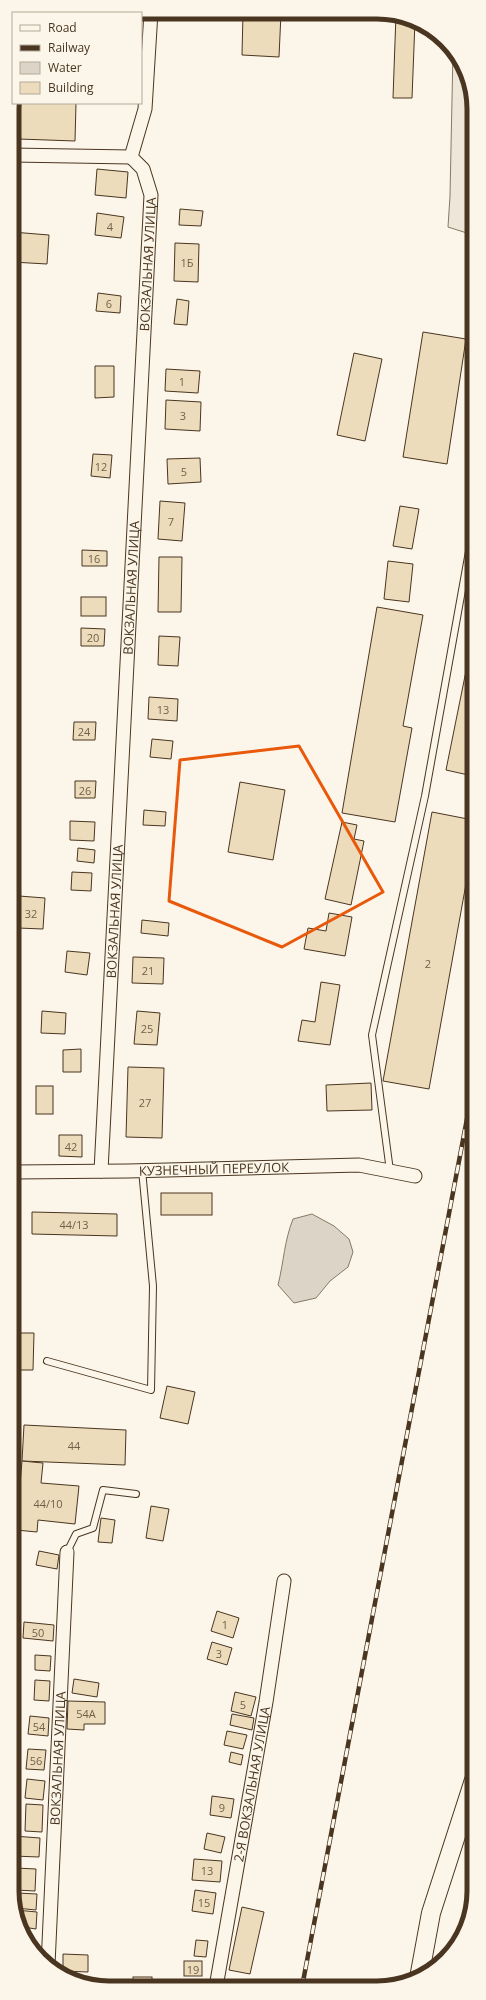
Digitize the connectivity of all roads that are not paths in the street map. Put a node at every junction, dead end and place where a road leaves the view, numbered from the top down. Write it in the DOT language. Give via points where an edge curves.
graph roads {
  1 [pos="150,19"];
  2 [pos="19,155"];
  3 [pos="131,157"];
  4 [pos="467,562"];
  5 [pos="142,1170"];
  6 [pos="101,1171"];
  7 [pos="19,1172"];
  8 [pos="390,1172"];
  9 [pos="415,1176"];
  10 [pos="46,1361"];
  11 [pos="136,1494"];
  12 [pos="67,1552"];
  13 [pos="284,1581"];
  14 [pos="467,1802"];
  15 [pos="48,1957"];
  16 [pos="421,1970"];
  17 [pos="217,1981"];
  1 -- 3 [label="street" via="145,109"];
  2 -- 3 [label="street"];
  3 -- 6 [label="street, ВОКЗАЛЬНАЯ УЛИЦА" via="143,169 151,195"];
  4 -- 8 [label="lane" via="425,796 372,1035"];
  5 -- 6 [label="street, КУЗНЕЧНЫЙ ПЕРЕУЛОК"];
  5 -- 8 [label="street, КУЗНЕЧНЫЙ ПЕРЕУЛОК" via="359,1165"];
  5 -- 10 [label="lane" via="153,1286 151,1390"];
  6 -- 7 [label="street, КУЗНЕЧНЫЙ ПЕРЕУЛОК"];
  8 -- 9 [label="street, КУЗНЕЧНЫЙ ПЕРЕУЛОК"];
  11 -- 12 [label="lane" via="103,1490 93,1528 76,1534"];
  12 -- 15 [label="street, ВОКЗАЛЬНАЯ УЛИЦА"];
  13 -- 17 [label="street, 2-Я ВОКЗАЛЬНАЯ УЛИЦА" via="266,1702"];
  14 -- 16 [label="street" via="432,1913"];
}
